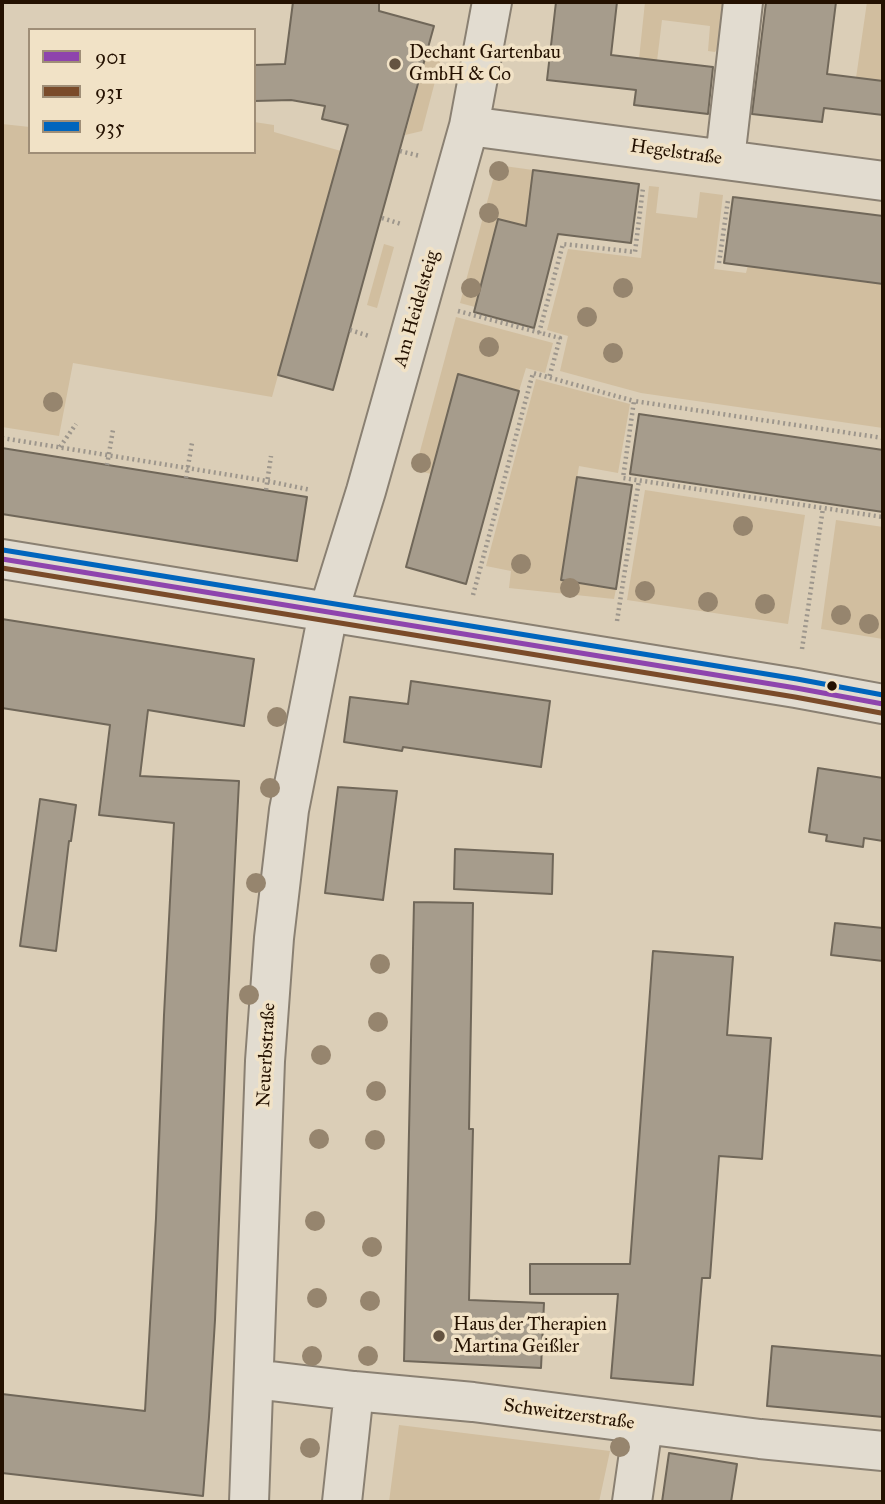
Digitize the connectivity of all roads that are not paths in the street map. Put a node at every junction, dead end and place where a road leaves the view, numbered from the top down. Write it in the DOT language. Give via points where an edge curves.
graph roads {
  1 [pos="492,2"];
  2 [pos="743,2"];
  3 [pos="468,126"];
  4 [pos="729,160"];
  5 [pos="883,181"];
  6 [pos="2,559"];
  7 [pos="328,613"];
  8 [pos="883,704"];
  9 [pos="254,1379"];
  10 [pos="354,1391"];
  11 [pos="643,1425"];
  12 [pos="883,1451"];
  13 [pos="249,1502"];
  14 [pos="342,1502"];
  15 [pos="632,1502"];
  1 -- 3 [label="street, Am Heidelsteig"];
  2 -- 4 [label="street"];
  3 -- 4 [label="street, Hegelstraße"];
  3 -- 7 [label="street, Am Heidelsteig"];
  4 -- 5 [label="street, Hegelstraße"];
  6 -- 7 [label="street"];
  7 -- 8 [label="street"];
  7 -- 9 [label="street, Neuerbstraße" via="289,810 274,938"];
  9 -- 10 [label="street, Schweitzerstraße"];
  9 -- 13 [label="street, Neuerbstraße"];
  10 -- 11 [label="street, Schweitzerstraße"];
  10 -- 14 [label="street"];
  11 -- 12 [label="street, Schweitzerstraße"];
  11 -- 15 [label="street"];
}
